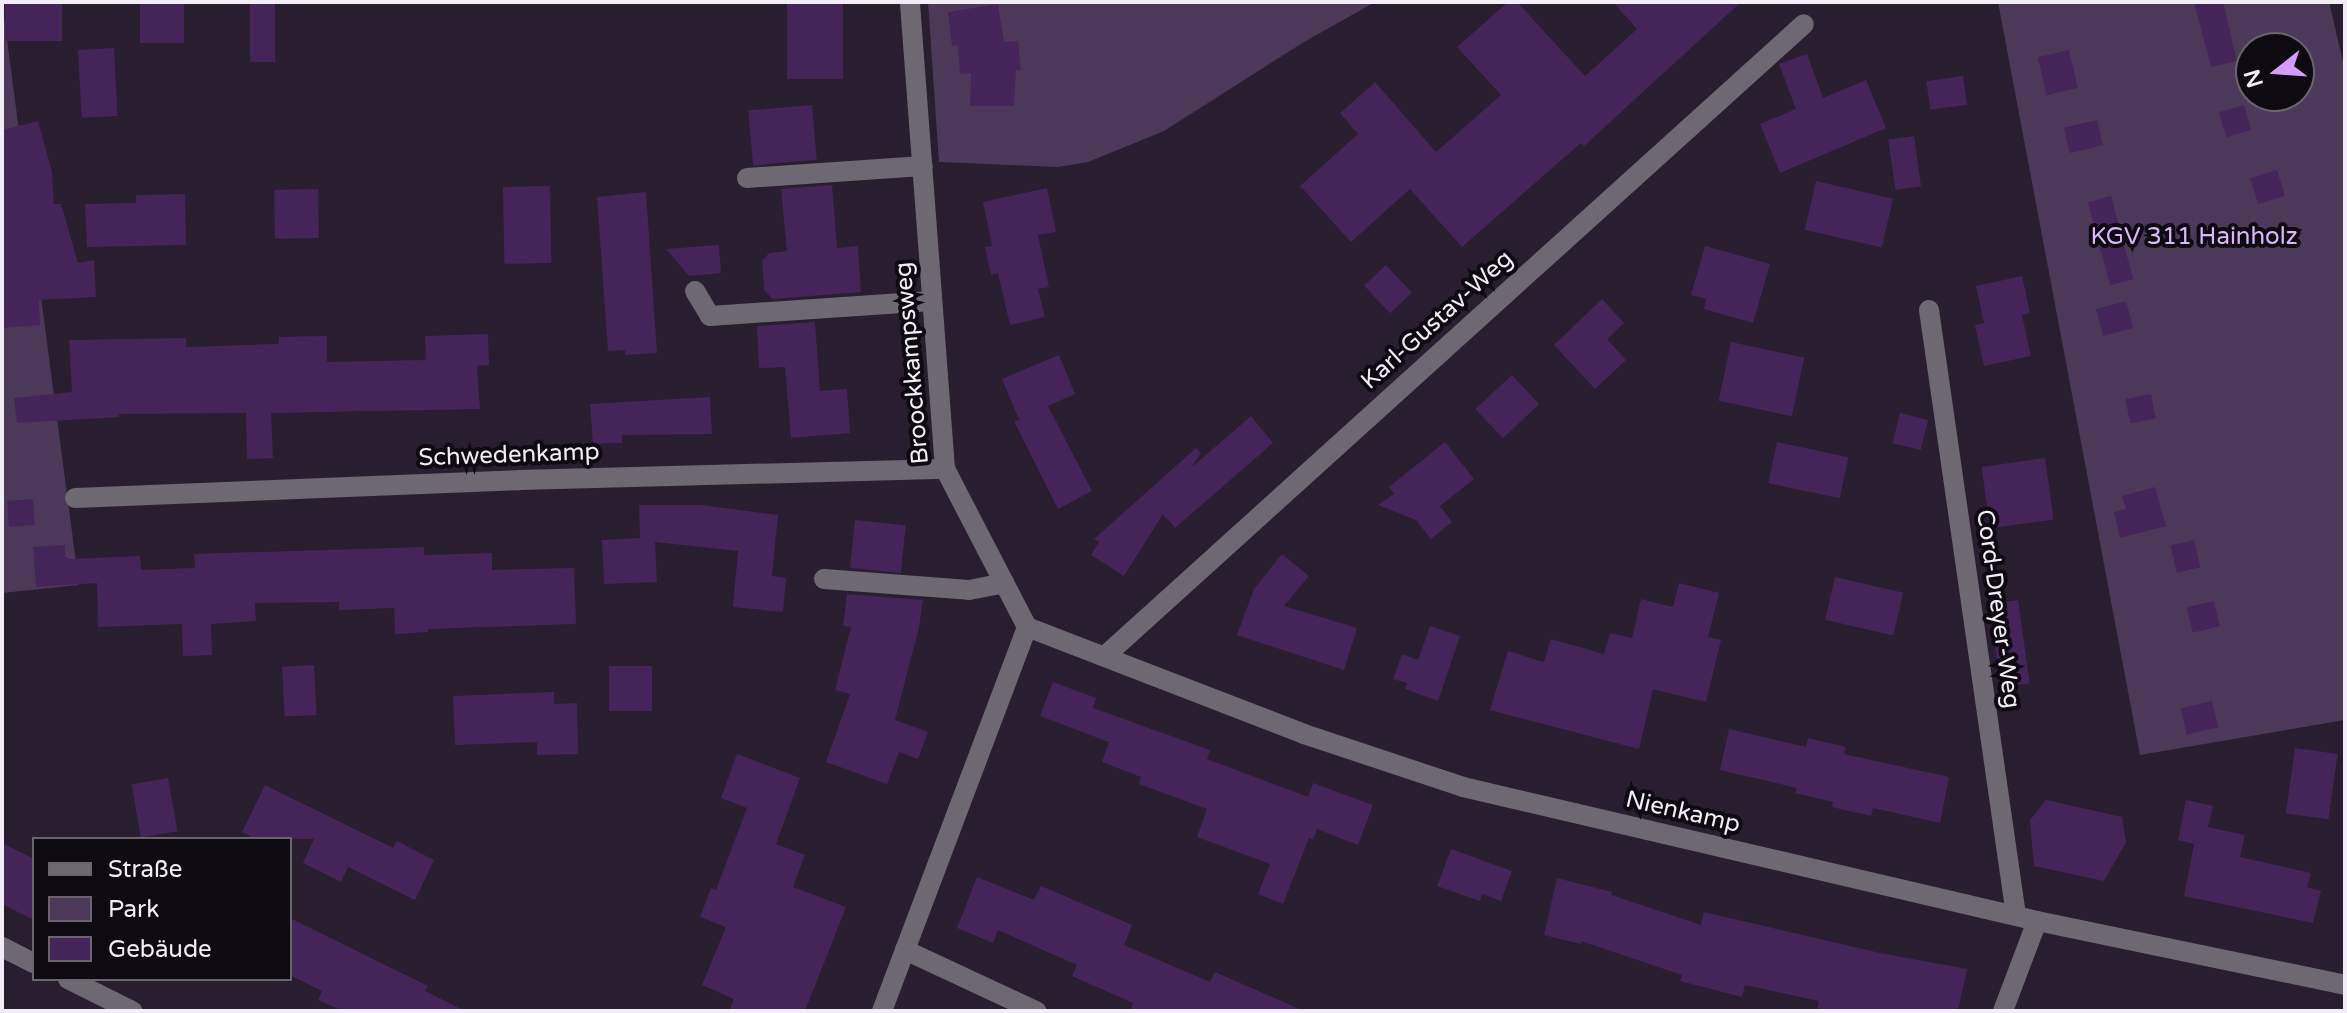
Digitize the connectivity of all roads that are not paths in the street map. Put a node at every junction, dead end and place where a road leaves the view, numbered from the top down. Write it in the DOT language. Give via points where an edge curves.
graph roads {
  1 [pos="910,2"];
  2 [pos="1804,24"];
  3 [pos="923,166"];
  4 [pos="747,178"];
  5 [pos="695,291"];
  6 [pos="931,301"];
  7 [pos="1929,310"];
  8 [pos="945,469"];
  9 [pos="75,498"];
  10 [pos="824,579"];
  11 [pos="1004,583"];
  12 [pos="1027,627"];
  13 [pos="1105,656"];
  14 [pos="2016,915"];
  15 [pos="2037,921"];
  16 [pos="2,947"];
  17 [pos="905,950"];
  18 [pos="32,962"];
  19 [pos="72,981"];
  20 [pos="2345,985"];
  21 [pos="132,1011"];
  22 [pos="882,1011"];
  23 [pos="1036,1011"];
  24 [pos="2003,1011"];
  1 -- 3 [label="street, Broockkampsweg"];
  2 -- 13 [label="street, Karl-Gustav-Weg"];
  3 -- 4 [label="street"];
  3 -- 6 [label="street, Broockkampsweg"];
  5 -- 6 [label="street" via="710,316"];
  6 -- 8 [label="street, Broockkampsweg"];
  7 -- 14 [label="street, Cord-Dreyer-Weg"];
  8 -- 9 [label="street, Schwedenkamp"];
  8 -- 11 [label="street, Broockkampsweg"];
  10 -- 11 [label="street" via="969,590"];
  11 -- 12 [label="street, Broockkampsweg"];
  12 -- 13 [label="street, Nienkamp"];
  12 -- 17 [label="street"];
  13 -- 14 [label="street, Nienkamp" via="1304,734 1463,787"];
  14 -- 15 [label="street, Nienkamp"];
  15 -- 20 [label="street, Nienkamp"];
  15 -- 24 [label="street"];
  16 -- 18 [label="street"];
  17 -- 22 [label="street"];
  17 -- 23 [label="street"];
  19 -- 21 [label="street"];
}
